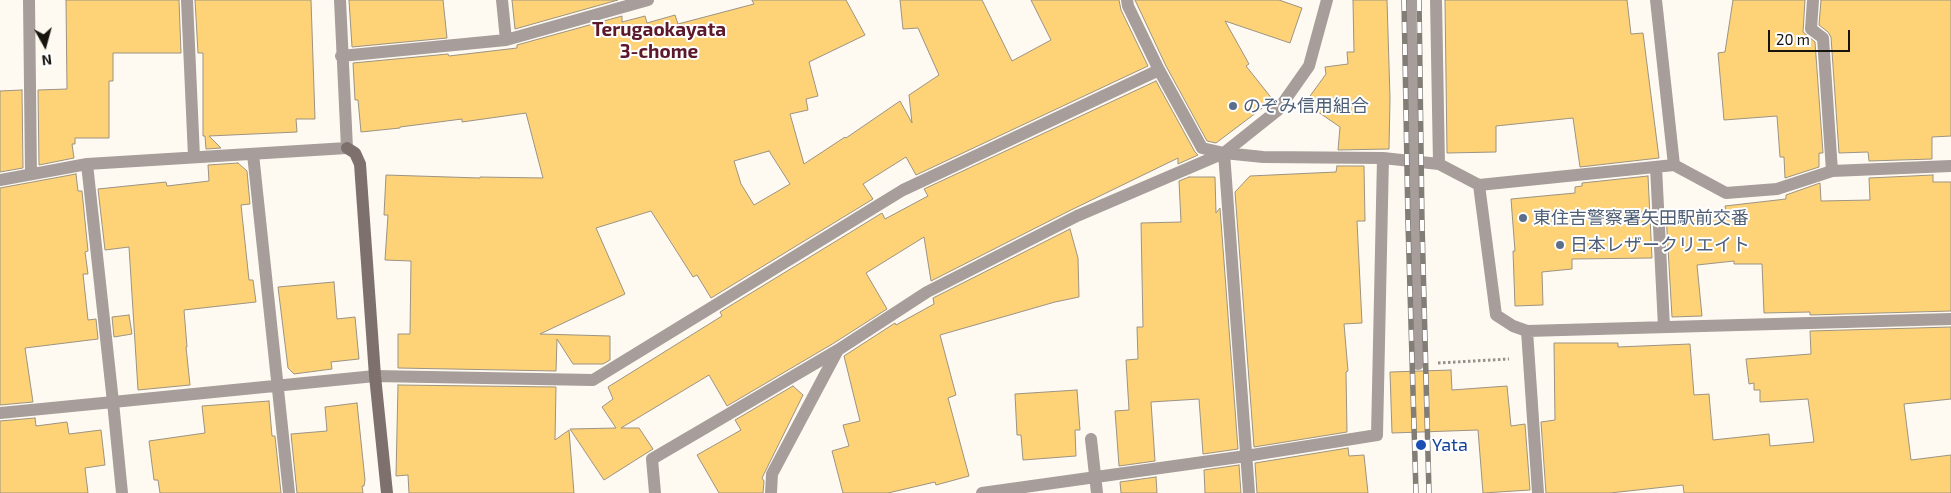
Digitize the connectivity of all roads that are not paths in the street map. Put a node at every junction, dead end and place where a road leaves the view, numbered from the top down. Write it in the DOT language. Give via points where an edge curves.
graph roads {
  1 [pos="29,0"];
  2 [pos="187,0"];
  3 [pos="340,0"];
  4 [pos="502,0"];
  5 [pos="648,0"];
  6 [pos="1127,0"];
  7 [pos="1327,0"];
  8 [pos="1410,0"];
  9 [pos="1436,0"];
  10 [pos="1656,0"];
  11 [pos="1813,0"];
  12 [pos="506,40"];
  13 [pos="342,56"];
  14 [pos="1159,70"];
  15 [pos="347,148"];
  16 [pos="1224,153"];
  17 [pos="252,154"];
  18 [pos="194,157"];
  19 [pos="1382,158"];
  20 [pos="1413,161"];
  21 [pos="87,164"];
  22 [pos="1439,164"];
  23 [pos="1674,165"];
  24 [pos="1951,166"];
  25 [pos="1656,167"];
  26 [pos="1832,171"];
  27 [pos="32,174"];
  28 [pos="0,180"];
  29 [pos="1479,184"];
  30 [pos="1951,319"];
  31 [pos="1664,327"];
  32 [pos="1527,330"];
  33 [pos="838,350"];
  34 [pos="1418,364"];
  35 [pos="375,376"];
  36 [pos="278,386"];
  37 [pos="113,402"];
  38 [pos="0,413"];
  39 [pos="1091,439"];
  40 [pos="1246,456"];
  41 [pos="1095,477"];
  42 [pos="122,493"];
  43 [pos="289,493"];
  44 [pos="387,493"];
  45 [pos="655,493"];
  46 [pos="772,493"];
  47 [pos="982,493"];
  48 [pos="1097,493"];
  49 [pos="1249,493"];
  50 [pos="1538,493"];
  1 -- 27 [label="street"];
  2 -- 18 [label="street"];
  3 -- 13 [label="street"];
  4 -- 12 [label="street"];
  5 -- 12 [label="street"];
  6 -- 14 [label="street"];
  7 -- 16 [label="street" via="1309,66 1278,110"];
  8 -- 20 [label="street"];
  9 -- 22 [label="street"];
  10 -- 23 [label="street"];
  11 -- 26 [label="street" via="1811,29 1823,38"];
  12 -- 13 [label="street"];
  13 -- 15 [label="street"];
  14 -- 16 [label="street" via="1202,148"];
  14 -- 35 [label="street" via="903,190 593,380"];
  15 -- 17 [label="street"];
  15 -- 35 [label="street" via="355,153 360,164"];
  16 -- 19 [label="street" via="1263,157"];
  16 -- 33 [label="street" via="1077,216 926,292"];
  16 -- 40 [label="street"];
  17 -- 18 [label="street"];
  17 -- 36 [label="street"];
  18 -- 21 [label="street"];
  19 -- 20 [label="street"];
  19 -- 40 [label="street" via="1377,435"];
  20 -- 22 [label="street"];
  20 -- 34 [label="street"];
  21 -- 27 [label="street"];
  21 -- 37 [label="street"];
  22 -- 29 [label="street"];
  23 -- 25 [label="street"];
  23 -- 26 [label="street" via="1726,193 1776,189"];
  24 -- 26 [label="street"];
  25 -- 29 [label="street"];
  25 -- 31 [label="street"];
  27 -- 28 [label="street"];
  29 -- 32 [label="street" via="1496,315 1512,326"];
  30 -- 31 [label="street"];
  31 -- 32 [label="street"];
  32 -- 50 [label="street"];
  33 -- 45 [label="street" via="652,459"];
  33 -- 46 [label="street" via="772,474"];
  35 -- 36 [label="street"];
  35 -- 44 [label="street"];
  36 -- 37 [label="street"];
  36 -- 43 [label="street"];
  37 -- 38 [label="street"];
  37 -- 42 [label="street"];
  39 -- 41 [label="street"];
  40 -- 41 [label="street"];
  40 -- 49 [label="street"];
  41 -- 47 [label="street"];
  41 -- 48 [label="street"];
}
